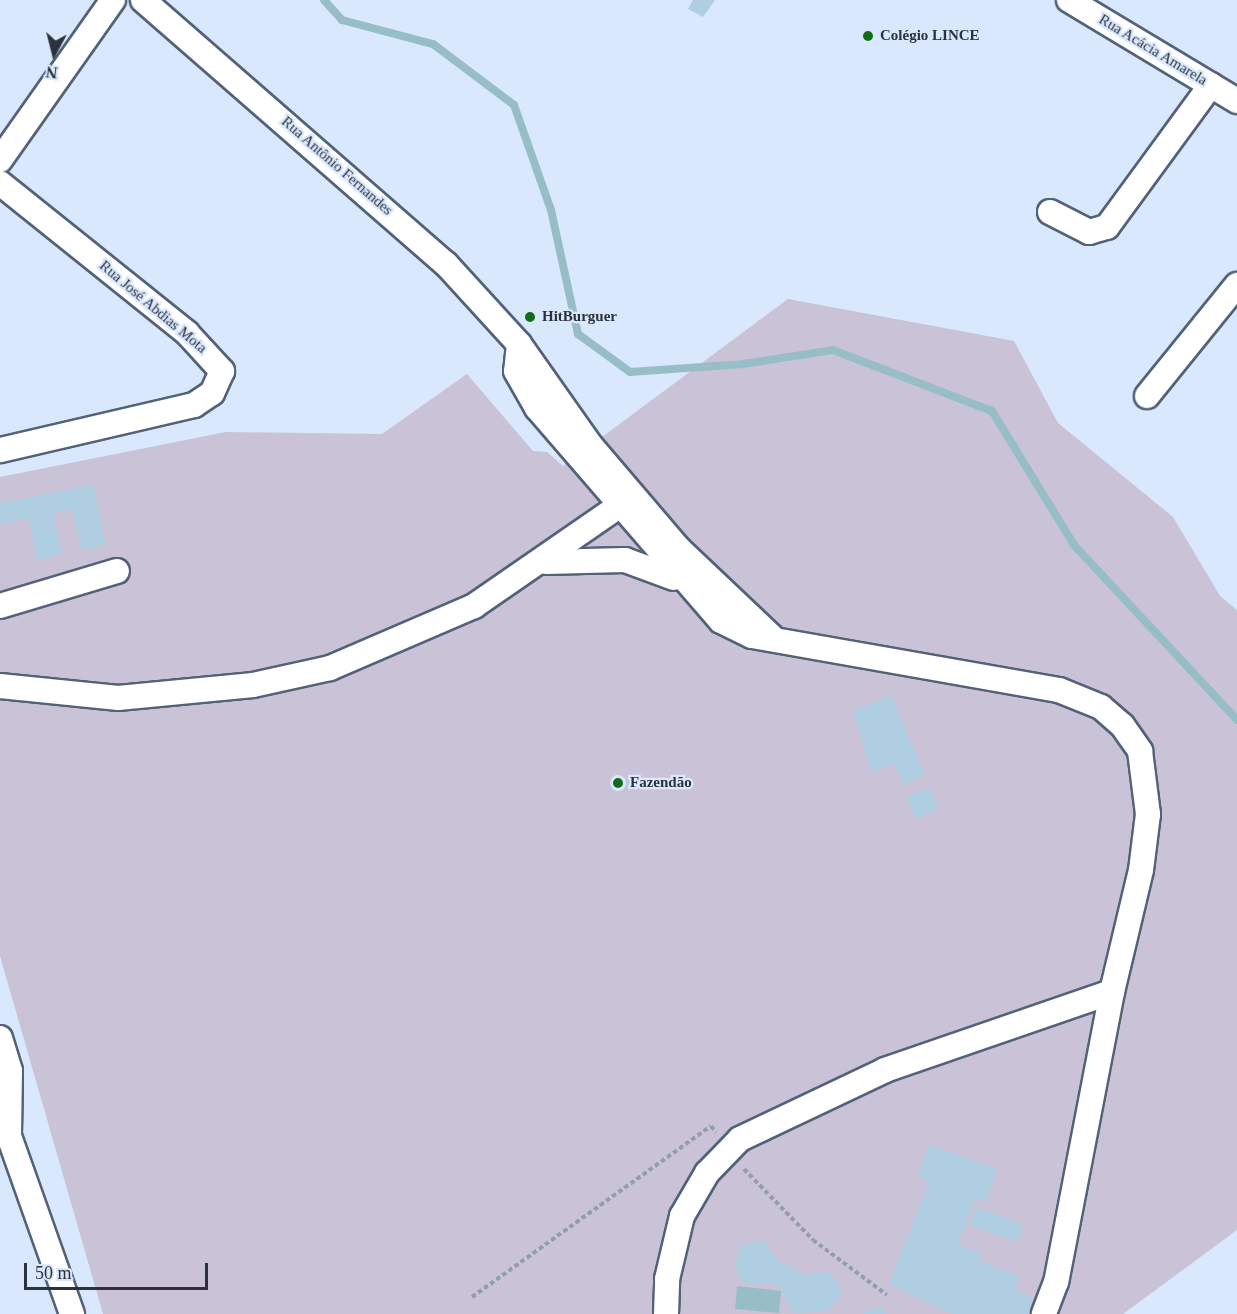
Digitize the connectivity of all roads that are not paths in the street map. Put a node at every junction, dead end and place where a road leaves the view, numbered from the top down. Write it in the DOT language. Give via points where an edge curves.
graph roads {
  1 [pos="113,0"];
  2 [pos="143,0"];
  3 [pos="1069,0"];
  4 [pos="1211,85"];
  5 [pos="1237,101"];
  6 [pos="0,160"];
  7 [pos="0,183"];
  8 [pos="1050,212"];
  9 [pos="1233,297"];
  10 [pos="1147,396"];
  11 [pos="0,450"];
  12 [pos="626,502"];
  13 [pos="546,562"];
  14 [pos="117,572"];
  15 [pos="682,581"];
  16 [pos="0,606"];
  17 [pos="775,639"];
  18 [pos="0,686"];
  19 [pos="1112,992"];
  20 [pos="0,1038"];
  21 [pos="4,1138"];
  22 [pos="72,1314"];
  23 [pos="666,1314"];
  24 [pos="1044,1314"];
  1 -- 6 [label="street"];
  2 -- 12 [label="street, Rua Antônio Fernandes" via="394,214 519,344 521,381 569,430"];
  3 -- 4 [label="street, Rua Acácia Amarela"];
  4 -- 5 [label="street, Rua Acácia Amarela"];
  4 -- 8 [label="street" via="1107,227 1089,232"];
  7 -- 11 [label="street, Rua José Abdias Mota" via="187,333 222,371 212,393 194,405"];
  9 -- 10 [label="street"];
  12 -- 13 [label="street"];
  12 -- 15 [label="street"];
  12 -- 17 [label="street"];
  13 -- 15 [label="street" via="625,560"];
  13 -- 18 [label="street" via="474,606 330,668 253,685 118,698"];
  14 -- 16 [label="street"];
  15 -- 17 [label="street" via="721,621 742,633"];
  17 -- 19 [label="street" via="1059,690 1101,707 1122,725 1140,751 1148,814 1141,870"];
  19 -- 23 [label="street" via="885,1070 740,1139 707,1173 682,1216 667,1280"];
  19 -- 24 [label="street" via="1056,1282"];
  20 -- 21 [label="street" via="10,1071"];
  21 -- 22 [label="street"];
}
